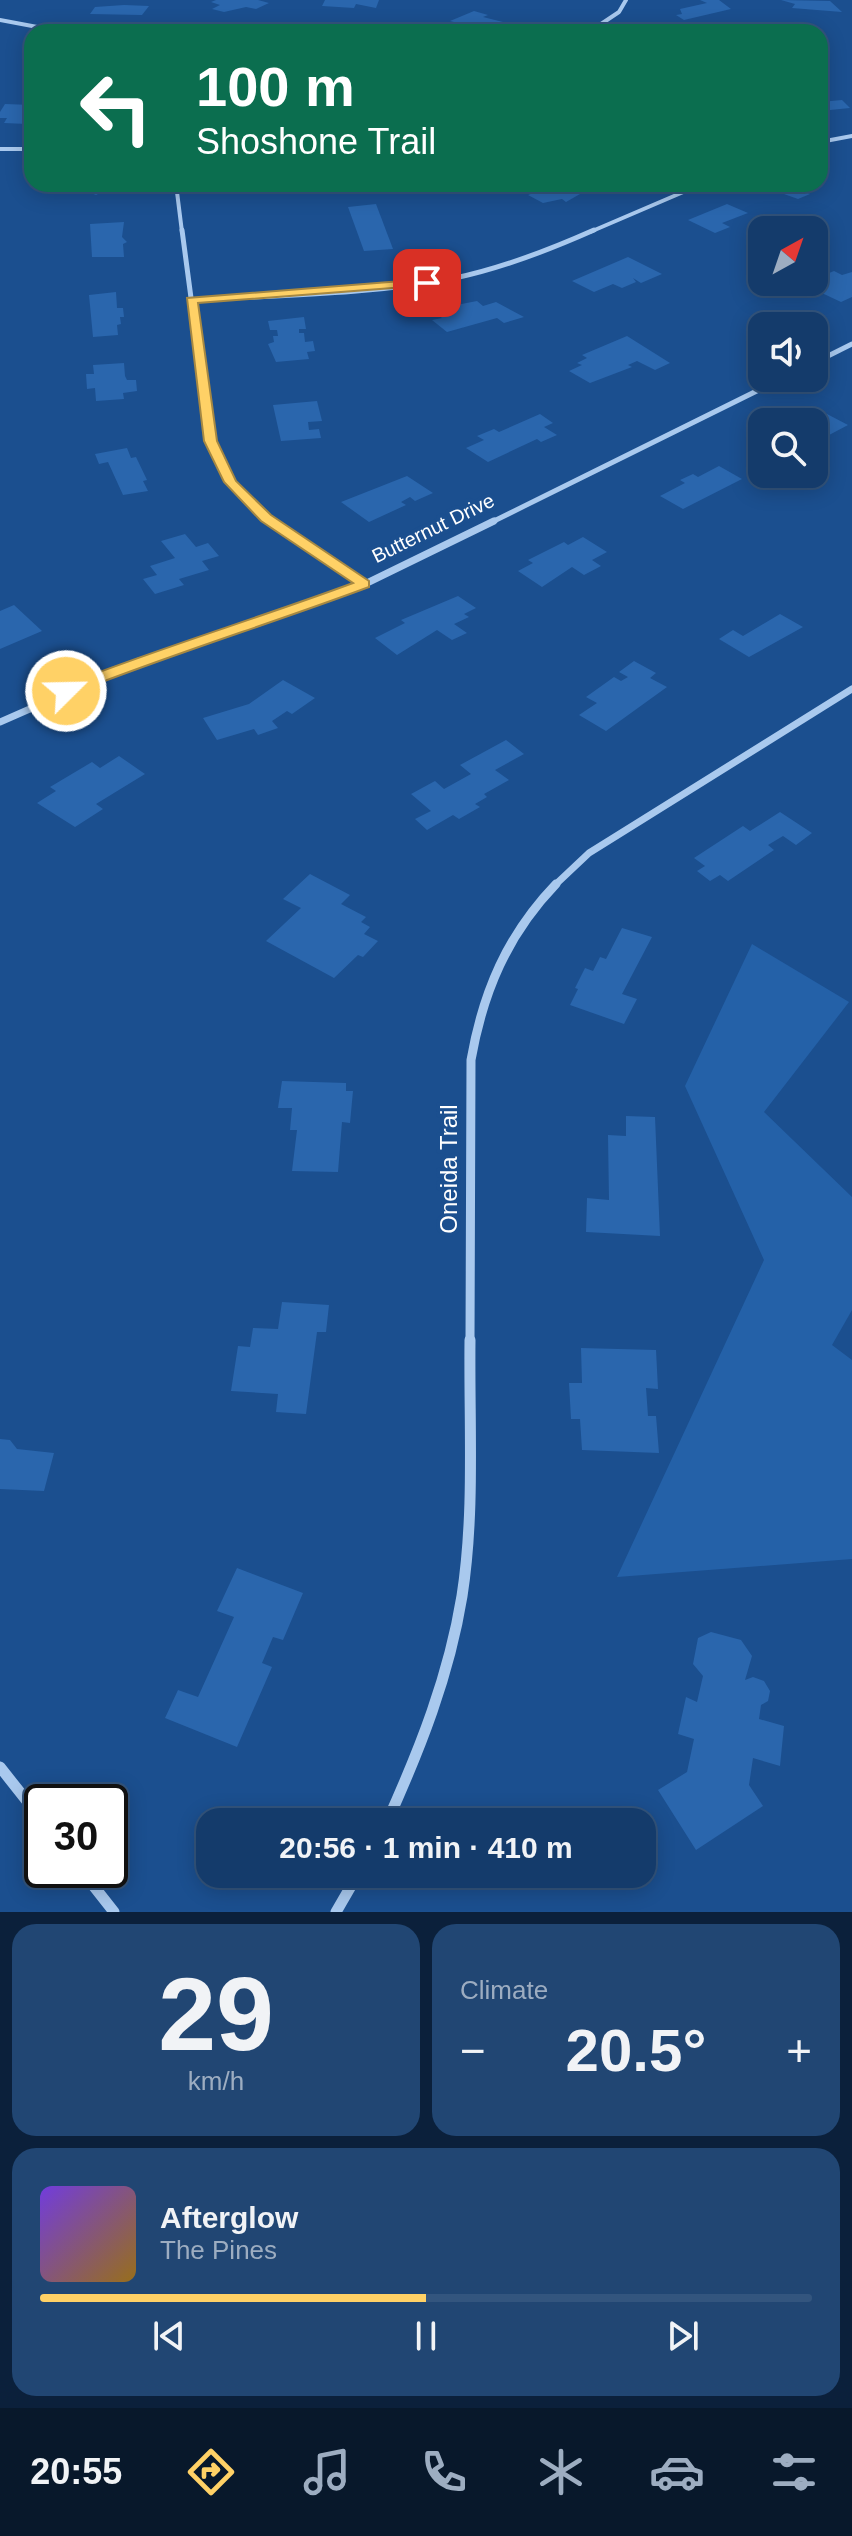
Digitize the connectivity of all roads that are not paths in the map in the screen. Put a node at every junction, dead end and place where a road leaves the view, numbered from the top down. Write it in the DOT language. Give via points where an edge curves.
graph roads {
  1 [pos="626,0"];
  2 [pos="0,20"];
  3 [pos="24,24"];
  4 [pos="601,24"];
  5 [pos="852,136"];
  6 [pos="828,140"];
  7 [pos="0,149"];
  8 [pos="24,149"];
  9 [pos="177,192"];
  10 [pos="683,192"];
  11 [pos="191,300"];
  12 [pos="852,344"];
  13 [pos="828,356"];
  14 [pos="755,392"];
  15 [pos="364,584"];
  16 [pos="852,689"];
  17 [pos="0,722"];
  18 [pos="0,1767"];
  19 [pos="24,1797"];
  20 [pos="393,1808"];
  21 [pos="95,1888"];
  22 [pos="350,1888"];
  23 [pos="114,1912"];
  24 [pos="336,1912"];
  1 -- 4 [label="street"];
  2 -- 3 [label="street"];
  5 -- 6 [label="street"];
  7 -- 8 [label="street"];
  9 -- 11 [label="street"];
  10 -- 11 [label="street" via="515,261 456,278"];
  11 -- 15 [label="street" via="210,441 230,482 266,518"];
  12 -- 13 [label="street"];
  14 -- 15 [label="street, Butternut Drive"];
  15 -- 17 [label="street, Butternut Drive" via="114,671"];
  16 -- 20 [label="street, Oneida Trail" via="589,853 529,911 488,983 471,1060 469,1512 462,1595 446,1670"];
  18 -- 19 [label="street"];
  21 -- 23 [label="street"];
  22 -- 24 [label="street"];
}
